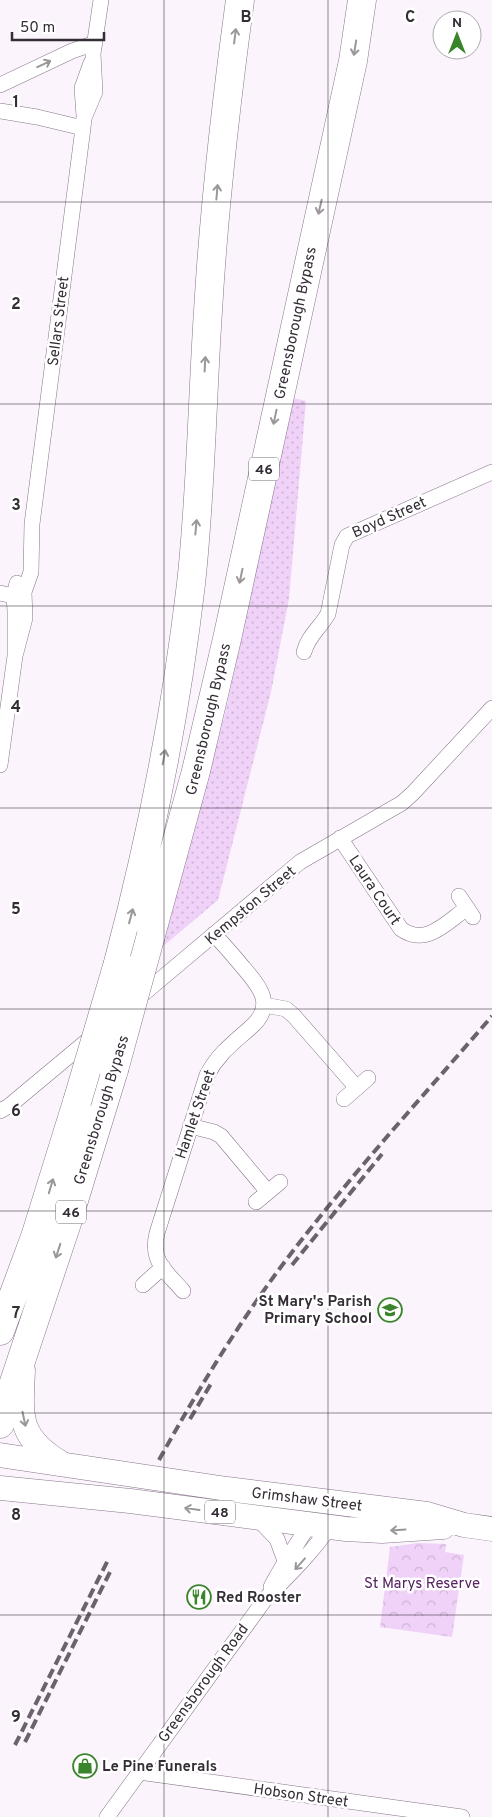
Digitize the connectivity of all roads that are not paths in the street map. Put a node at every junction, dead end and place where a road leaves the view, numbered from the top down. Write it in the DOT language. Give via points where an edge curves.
graph roads {
  1 [pos="101,0"];
  2 [pos="240,0"];
  3 [pos="362,0"];
  4 [pos="94,49"];
  5 [pos="0,85"];
  6 [pos="0,112"];
  7 [pos="84,123"];
  8 [pos="492,472"];
  9 [pos="10,591"];
  10 [pos="304,652"];
  11 [pos="492,708"];
  12 [pos="0,765"];
  13 [pos="340,838"];
  14 [pos="466,907"];
  15 [pos="214,934"];
  16 [pos="264,1005"];
  17 [pos="344,1099"];
  18 [pos="3,1112"];
  19 [pos="190,1126"];
  20 [pos="280,1182"];
  21 [pos="162,1267"];
  22 [pos="143,1285"];
  23 [pos="183,1291"];
  24 [pos="0,1331"];
  25 [pos="24,1353"];
  26 [pos="0,1424"];
  27 [pos="0,1455"];
  28 [pos="62,1464"];
  29 [pos="0,1488"];
  30 [pos="53,1493"];
  31 [pos="333,1503"];
  32 [pos="0,1504"];
  33 [pos="255,1516"];
  34 [pos="320,1525"];
  35 [pos="464,1525"];
  36 [pos="492,1529"];
  37 [pos="285,1561"];
  38 [pos="266,1598"];
  39 [pos="139,1772"];
  40 [pos="107,1817"];
  41 [pos="462,1817"];
  1 -- 4 [label="street, Sellars Street"];
  24 -- 2 [label="highway, Greensborough Bypass / 46, one-way, bridge" via="35,1237 77,1102 118,963 155,807 188,610 198,502 212,240"];
  3 -- 25 [label="highway, Greensborough Bypass / 46, one-way, bridge" via="349,78 196,771 114,1070"];
  5 -- 4 [label="street, one-way" via="72,51"];
  4 -- 7 [label="street, Sellars Street" via="95,92"];
  6 -- 7 [label="street"];
  7 -- 9 [label="street, Sellars Street" via="32,524 31,572"];
  8 -- 10 [label="street, Boyd Street" via="347,536 342,545 328,614 310,637"];
  9 -- 12 [label="street, Sellars Street" via="25,618 14,656"];
  11 -- 13 [label="street, Kempston Street" via="413,793 390,811"];
  13 -- 14 [label="street, Laura Court" via="401,929 407,933 426,936"];
  13 -- 15 [label="street, Kempston Street" via="300,862"];
  15 -- 16 [label="street" via="258,986"];
  15 -- 18 [label="street, Kempston Street"];
  16 -- 17 [label="street" via="286,1009 362,1083"];
  16 -- 19 [label="street, Hamlet Street" via="258,1020 213,1064"];
  19 -- 20 [label="street" via="221,1136 262,1197"];
  19 -- 21 [label="street, Hamlet Street" via="155,1242 155,1255"];
  21 -- 22 [label="street"];
  21 -- 23 [label="street, Hamlet Street"];
  25 -- 26 [label="highway, Greensborough Bypass / 46"];
  25 -- 28 [label="main road, one-way" via="22,1413 25,1425 36,1445"];
  27 -- 28 [label="main road, Grimshaw Street / 48"];
  28 -- 31 [label="main road, Grimshaw Street / 48"];
  29 -- 30 [label="main road, Grimshaw Street / 48"];
  30 -- 32 [label="main road"];
  33 -- 30 [label="main road, Grimshaw Street / 48, one-way"];
  31 -- 34 [label="main road, Greensborough Road"];
  31 -- 35 [label="main road, Grimshaw Street / 48" via="427,1514"];
  33 -- 34 [label="main road, Grimshaw Street / 48"];
  33 -- 37 [label="street" via="277,1539"];
  35 -- 34 [label="main road, Grimshaw Street / 48, one-way" via="382,1531"];
  34 -- 37 [label="street, Greensborough Road" via="300,1541"];
  34 -- 38 [label="street, Greensborough Road, one-way" via="321,1541"];
  35 -- 36 [label="main road, Grimshaw Street / 48"];
  37 -- 38 [label="street, Greensborough Road"];
  38 -- 39 [label="street, Greensborough Road"];
  39 -- 40 [label="street, Greensborough Road"];
  39 -- 41 [label="street, Hobson Street"];
}
